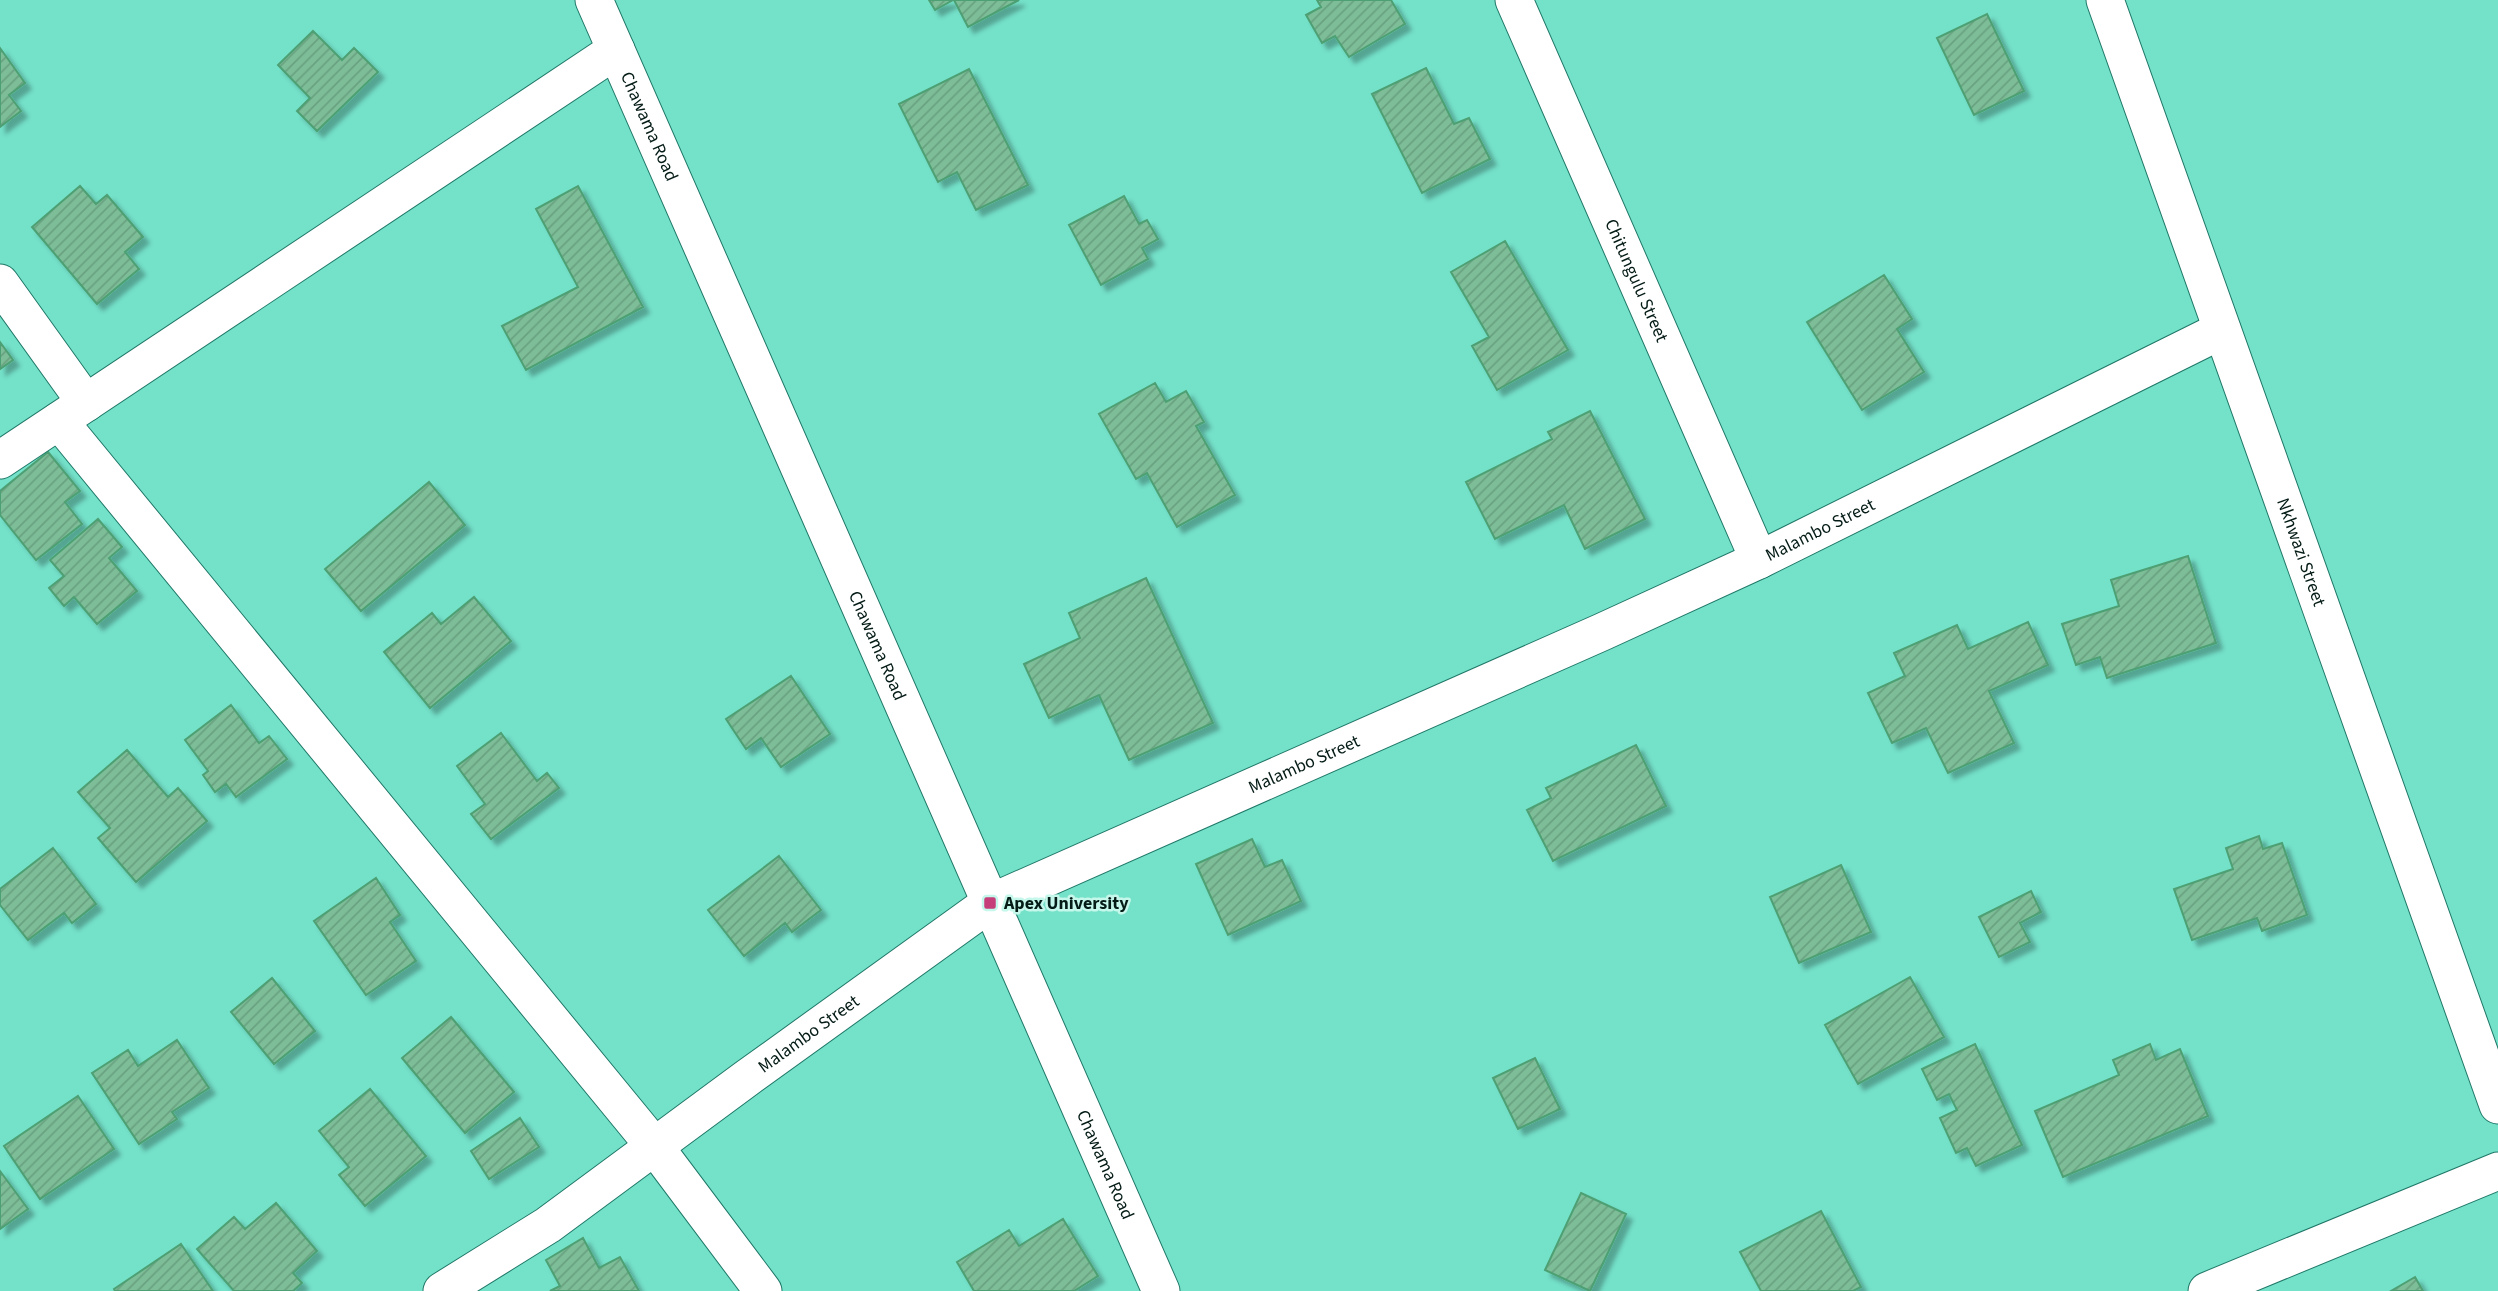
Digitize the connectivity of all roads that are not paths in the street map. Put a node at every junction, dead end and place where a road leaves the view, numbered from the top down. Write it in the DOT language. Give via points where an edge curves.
graph roads {
  1 [pos="594,0"];
  2 [pos="1514,0"];
  3 [pos="2105,0"];
  4 [pos="616,50"];
  5 [pos="0,283"];
  6 [pos="2222,330"];
  7 [pos="73,412"];
  8 [pos="0,460"];
  9 [pos="1759,560"];
  10 [pos="990,903"];
  11 [pos="2498,1105"];
  12 [pos="656,1147"];
  13 [pos="2498,1171"];
  14 [pos="442,1291"];
  15 [pos="763,1291"];
  16 [pos="1161,1291"];
  17 [pos="2207,1291"];
  1 -- 4 [label="street, Chawama Road"];
  2 -- 9 [label="street, Chitungulu Street"];
  3 -- 6 [label="street, Nkhwazi Street"];
  4 -- 7 [label="street"];
  4 -- 10 [label="street, Chawama Road"];
  5 -- 7 [label="street"];
  6 -- 9 [label="street, Malambo Street"];
  6 -- 11 [label="street, Nkhwazi Street"];
  7 -- 8 [label="street"];
  7 -- 12 [label="street"];
  9 -- 10 [label="street, Malambo Street"];
  10 -- 12 [label="street, Malambo Street"];
  10 -- 16 [label="street, Chawama Road"];
  12 -- 14 [label="street, Malambo Street" via="548,1225"];
  12 -- 15 [label="street"];
  13 -- 17 [label="street"];
}
